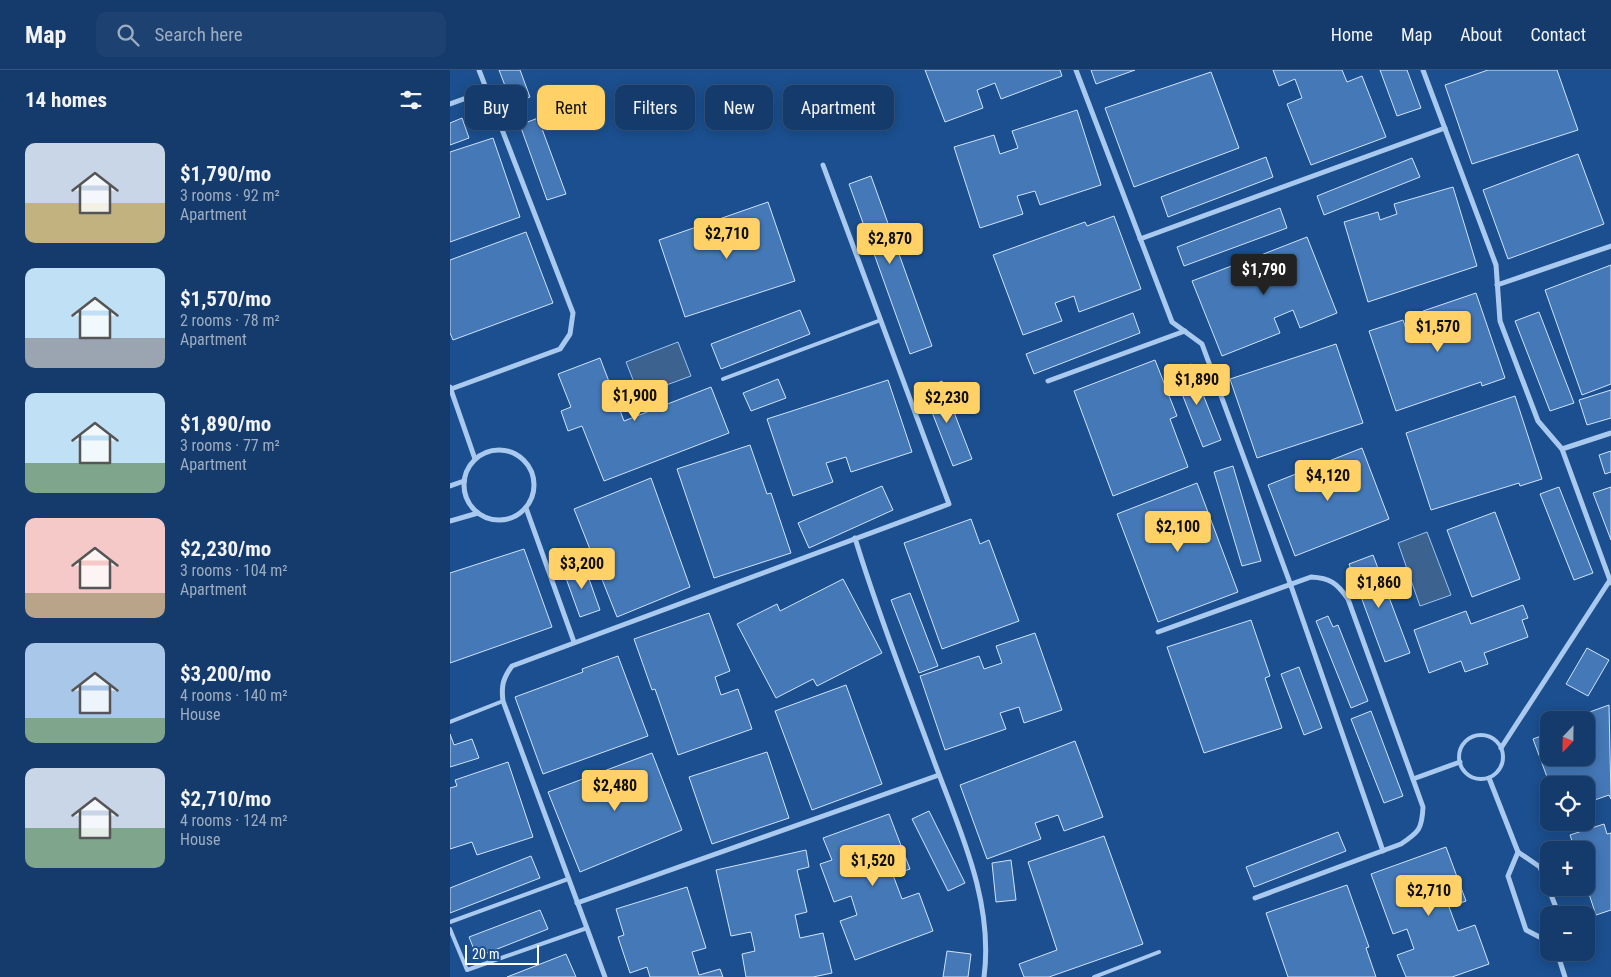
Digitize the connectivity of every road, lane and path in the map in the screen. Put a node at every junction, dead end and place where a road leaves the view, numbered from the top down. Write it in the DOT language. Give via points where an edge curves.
graph roads {
  1 [pos="478,70"];
  2 [pos="1076,70"];
  3 [pos="1423,70"];
  4 [pos="484,85"];
  5 [pos="465,99"];
  6 [pos="450,104"];
  7 [pos="1445,128"];
  8 [pos="501,130"];
  9 [pos="823,165"];
  10 [pos="1140,239"];
  11 [pos="1611,246"];
  12 [pos="1497,285"];
  13 [pos="881,320"];
  14 [pos="1185,331"];
  15 [pos="723,379"];
  16 [pos="1048,381"];
  17 [pos="451,388"];
  18 [pos="1611,433"];
  19 [pos="1562,449"];
  20 [pos="475,459"];
  21 [pos="464,481"];
  22 [pos="450,486"];
  23 [pos="526,508"];
  24 [pos="478,512"];
  25 [pos="450,521"];
  26 [pos="855,538"];
  27 [pos="1610,581"];
  28 [pos="1290,583"];
  29 [pos="1158,632"];
  30 [pos="574,642"];
  31 [pos="503,700"];
  32 [pos="450,722"];
  33 [pos="1501,748"];
  34 [pos="1460,762"];
  35 [pos="939,775"];
  36 [pos="1489,778"];
  37 [pos="1413,779"];
  38 [pos="1383,851"];
  39 [pos="1518,852"];
  40 [pos="568,879"];
  41 [pos="1255,898"];
  42 [pos="578,903"];
  43 [pos="1556,906"];
  44 [pos="450,922"];
  45 [pos="586,928"];
  46 [pos="450,929"];
  47 [pos="1540,937"];
  48 [pos="1160,952"];
  49 [pos="1560,961"];
  50 [pos="604,977"];
  51 [pos="984,977"];
  52 [pos="1094,977"];
  53 [pos="1565,977"];
  1 -- 4 [label="street"];
  2 -- 10 [label="street"];
  3 -- 7 [label="street"];
  5 -- 6 [label="street"];
  7 -- 10 [label="street"];
  7 -- 12 [label="street" via="1496,265"];
  8 -- 17 [label="street" via="573,313 570,334 560,349"];
  9 -- 13 [label="street"];
  10 -- 14 [label="street" via="1172,322"];
  11 -- 12 [label="street"];
  12 -- 19 [label="street" via="1500,321 1538,422"];
  13 -- 15 [label="lane"];
  13 -- 26 [label="street" via="949,504"];
  14 -- 16 [label="street"];
  14 -- 28 [label="street" via="1202,344"];
  17 -- 20 [label="street"];
  18 -- 19 [label="street"];
  19 -- 27 [label="street"];
  20 -- 21 [label="street"];
  20 -- 23 [label="street" via="494,450 515,453 524,459 534,478 532,499"];
  21 -- 22 [label="street"];
  21 -- 24 [label="street" via="467,499"];
  23 -- 24 [label="street" via="508,519 497,520"];
  23 -- 30 [label="street"];
  24 -- 25 [label="street"];
  26 -- 30 [label="street"];
  26 -- 35 [label="street" via="874,601"];
  27 -- 33 [label="street"];
  28 -- 29 [label="street"];
  28 -- 37 [label="street" via="1311,577 1325,578 1337,583 1348,599"];
  28 -- 38 [label="street"];
  30 -- 31 [label="street" via="512,666 501,687"];
  31 -- 32 [label="lane"];
  31 -- 40 [label="street"];
  33 -- 34 [label="lane" via="1492,737 1471,737 1461,747"];
  33 -- 36 [label="lane" via="1503,762 1496,774"];
  34 -- 36 [label="lane" via="1474,778"];
  34 -- 37 [label="street"];
  35 -- 42 [label="street"];
  35 -- 51 [label="street" via="973,864 982,916"];
  36 -- 39 [label="street"];
  37 -- 38 [label="street" via="1423,808 1422,824 1415,835 1402,844"];
  38 -- 41 [label="street"];
  39 -- 43 [label="street" via="1540,866"];
  39 -- 47 [label="street" via="1508,876 1526,930"];
  40 -- 42 [label="street"];
  40 -- 44 [label="lane"];
  42 -- 45 [label="street"];
  45 -- 46 [label="lane" via="467,970"];
  45 -- 50 [label="street"];
  48 -- 52 [label="lane"];
  49 -- 53 [label="street"];
}
